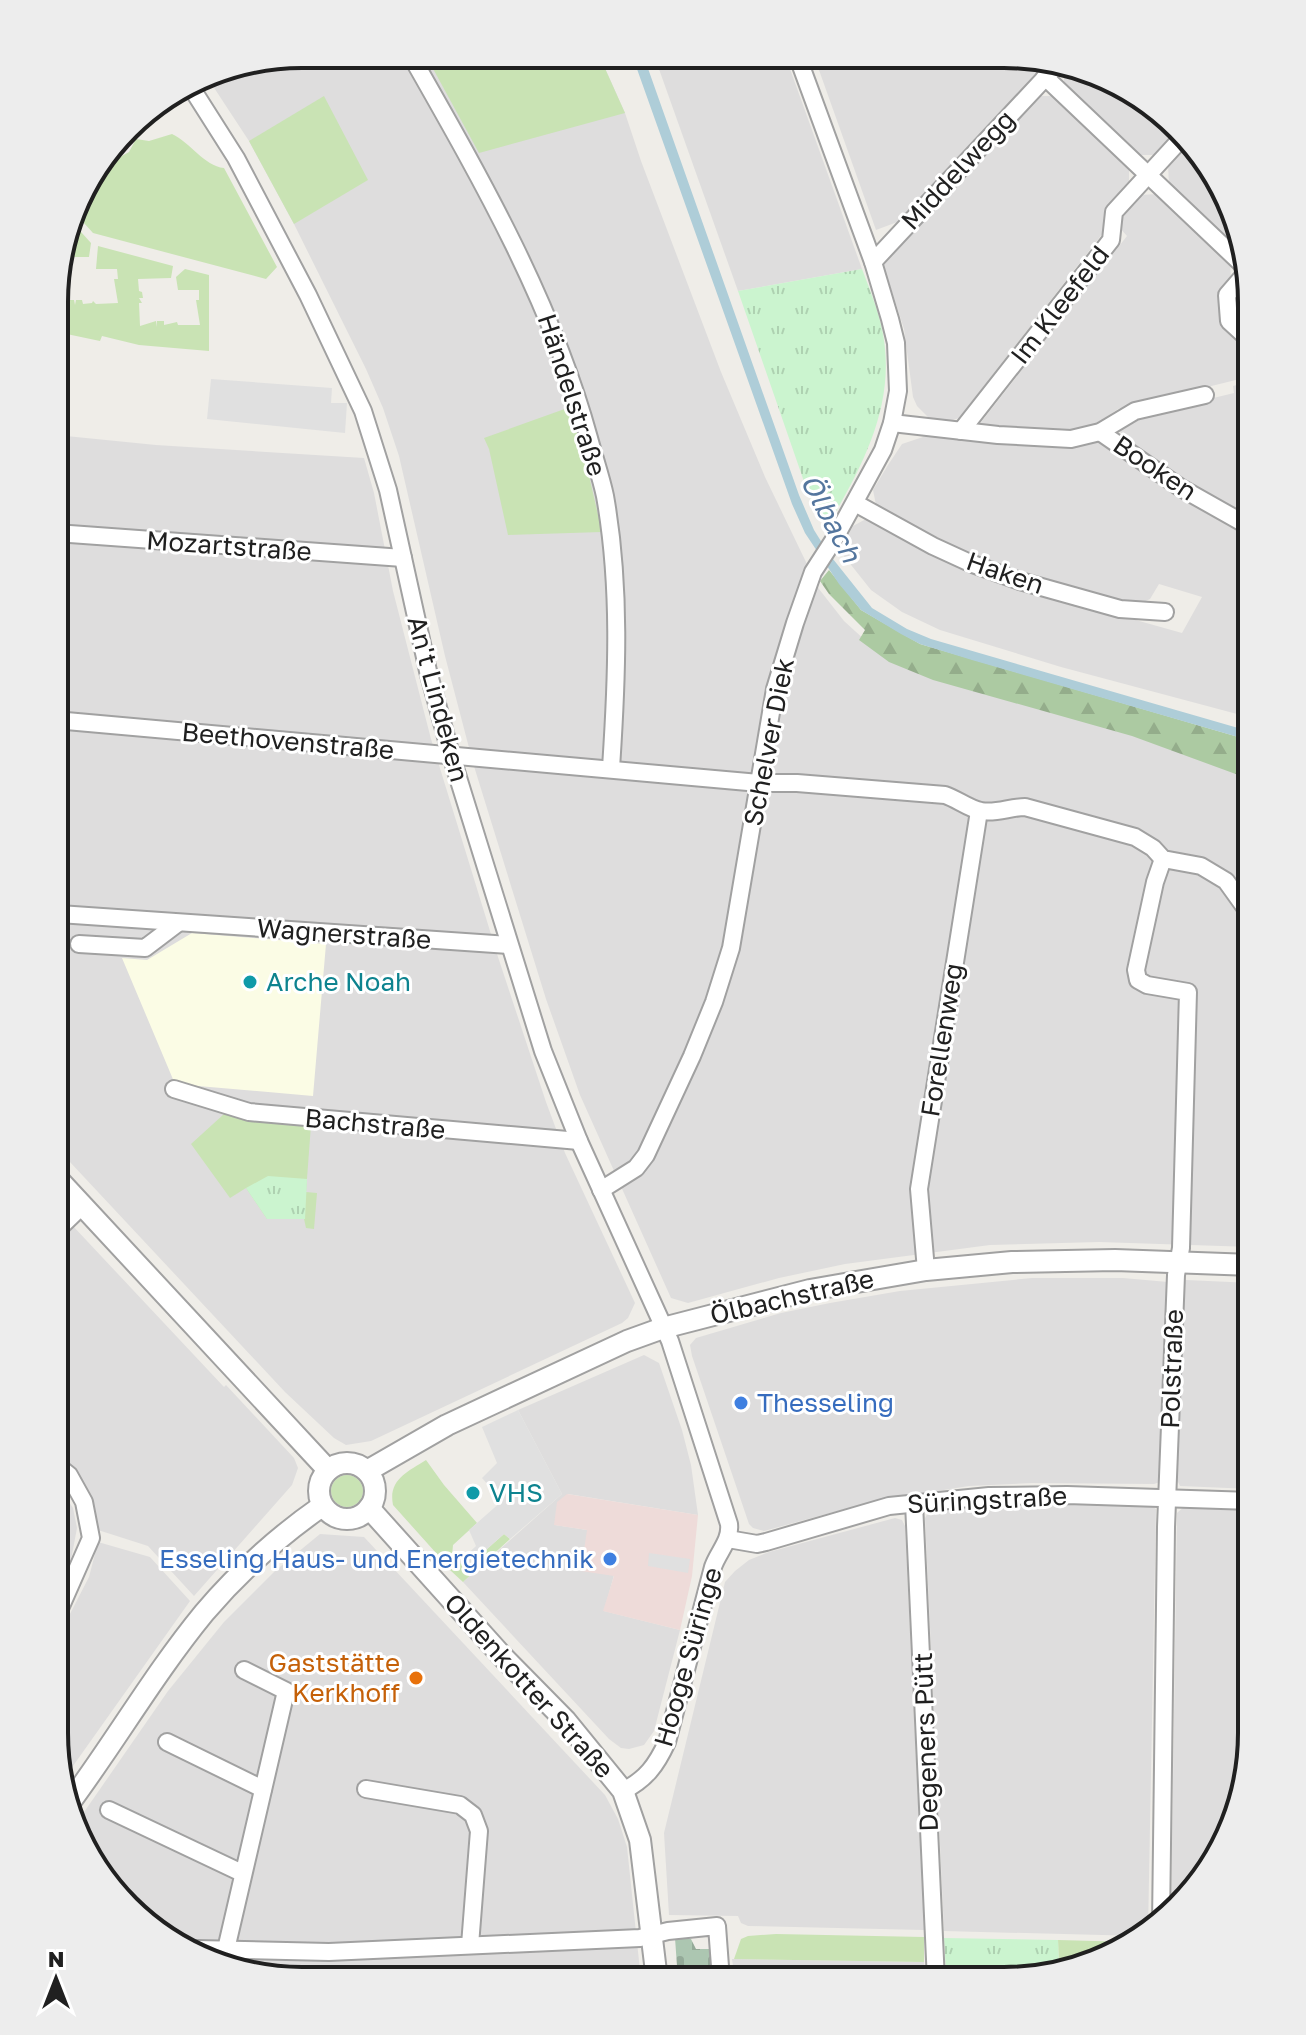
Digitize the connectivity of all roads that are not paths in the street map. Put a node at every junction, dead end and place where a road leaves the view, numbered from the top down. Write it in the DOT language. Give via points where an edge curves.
graph roads {
  1 [pos="418,68"];
  2 [pos="802,68"];
  3 [pos="1049,73"];
  4 [pos="1053,74"];
  5 [pos="195,94"];
  6 [pos="1176,144"];
  7 [pos="1147,175"];
  8 [pos="1234,257"];
  9 [pos="873,262"];
  10 [pos="1237,284"];
  11 [pos="1238,329"];
  12 [pos="1205,395"];
  13 [pos="892,423"];
  14 [pos="961,431"];
  15 [pos="1100,432"];
  16 [pos="855,503"];
  17 [pos="1238,520"];
  18 [pos="68,534"];
  19 [pos="403,558"];
  20 [pos="1165,612"];
  21 [pos="68,721"];
  22 [pos="451,755"];
  23 [pos="611,768"];
  24 [pos="759,783"];
  25 [pos="979,811"];
  26 [pos="1163,859"];
  27 [pos="1238,897"];
  28 [pos="68,915"];
  29 [pos="178,923"];
  30 [pos="79,944"];
  31 [pos="509,945"];
  32 [pos="174,1089"];
  33 [pos="579,1141"];
  34 [pos="68,1189"];
  35 [pos="601,1190"];
  36 [pos="83,1205"];
  37 [pos="68,1219"];
  38 [pos="1178,1262"];
  39 [pos="1237,1264"];
  40 [pos="926,1270"];
  41 [pos="663,1328"];
  42 [pos="328,1470"];
  43 [pos="367,1471"];
  44 [pos="68,1474"];
  45 [pos="1168,1497"];
  46 [pos="1237,1500"];
  47 [pos="914,1503"];
  48 [pos="322,1506"];
  49 [pos="369,1508"];
  50 [pos="728,1539"];
  51 [pos="68,1590"];
  52 [pos="244,1670"];
  53 [pos="167,1742"];
  54 [pos="263,1789"];
  55 [pos="366,1789"];
  56 [pos="623,1791"];
  57 [pos="76,1793"];
  58 [pos="109,1810"];
  59 [pos="242,1873"];
  60 [pos="1161,1906"];
  61 [pos="652,1934"];
  62 [pos="470,1945"];
  63 [pos="224,1953"];
  64 [pos="229,1955"];
  65 [pos="656,1967"];
  66 [pos="720,1967"];
  67 [pos="935,1967"];
  1 -- 23 [label="street, Händelstraße" via="480,177 548,316 581,407 605,495 615,579 617,676"];
  2 -- 9 [label="street, Schelver Diek"];
  3 -- 9 [label="street, Middelwegg"];
  4 -- 7 [label="street, Middelwegg"];
  5 -- 19 [label="street, An't Lindeken" via="236,158 337,352 375,445"];
  6 -- 7 [label="street"];
  7 -- 8 [label="street, Middelwegg"];
  7 -- 14 [label="street, Im Kleefeld" via="1114,212 1111,240"];
  9 -- 13 [label="street, Schelver Diek" via="896,343 898,391"];
  10 -- 11 [label="street" via="1227,295 1229,321"];
  12 -- 15 [label="street" via="1135,411"];
  13 -- 14 [label="street"];
  13 -- 16 [label="street, Schelver Diek"];
  14 -- 15 [label="street" via="1071,439"];
  15 -- 17 [label="street, Booken"];
  16 -- 20 [label="street, Haken" via="933,546 1020,581 1120,609"];
  16 -- 24 [label="street, Schelver Diek" via="817,564 775,689"];
  18 -- 19 [label="street, Mozartstraße"];
  19 -- 22 [label="street, An't Lindeken"];
  21 -- 22 [label="street, Beethovenstraße"];
  22 -- 23 [label="street, Beethovenstraße"];
  22 -- 31 [label="street, An't Lindeken"];
  23 -- 24 [label="street, Beethovenstraße"];
  24 -- 25 [label="street, Beethovenstraße" via="945,795"];
  24 -- 35 [label="street, Schelver Diek" via="737,923 714,1002 646,1155 636,1168"];
  25 -- 26 [label="street" via="1025,807 1054,814 1135,837"];
  25 -- 40 [label="street, Forellenweg" via="919,1189"];
  26 -- 27 [label="street" via="1201,866 1226,881"];
  26 -- 38 [label="street, Polstraße" via="1136,975 1147,985 1188,992"];
  28 -- 29 [label="street, Wagnerstraße"];
  29 -- 30 [label="street" via="145,948"];
  29 -- 31 [label="street, Wagnerstraße"];
  31 -- 33 [label="street, An't Lindeken"];
  32 -- 33 [label="street, Bachstraße" via="249,1112"];
  33 -- 35 [label="street, An't Lindeken"];
  34 -- 36 [label="street"];
  35 -- 41 [label="street, An't Lindeken"];
  36 -- 37 [label="street"];
  36 -- 42 [label="street"];
  38 -- 39 [label="street, Ölbachstraße"];
  38 -- 40 [label="street, Ölbachstraße" via="1066,1260"];
  38 -- 45 [label="street, Polstraße"];
  40 -- 41 [label="street, Ölbachstraße" via="796,1293"];
  41 -- 43 [label="street, Ölbachstraße" via="486,1405"];
  41 -- 50 [label="street, Hooge Süringe" via="729,1524"];
  42 -- 43 [label="street" via="343,1463"];
  42 -- 48 [label="street" via="319,1487"];
  43 -- 49 [label="street" via="375,1493"];
  44 -- 51 [label="street" via="84,1502 91,1538"];
  45 -- 46 [label="street, Süringstraße"];
  45 -- 47 [label="street, Süringstraße" via="989,1496"];
  45 -- 60 [label="street, Polstraße"];
  47 -- 50 [label="street, Süringstraße" via="757,1544"];
  47 -- 67 [label="street, Degeners Pütt"];
  48 -- 49 [label="street" via="345,1519"];
  48 -- 57 [label="street" via="250,1565 206,1611"];
  49 -- 56 [label="street, Oldenkotter Straße" via="566,1721"];
  50 -- 56 [label="street, Hooge Süringe" via="713,1567 667,1742 656,1765"];
  52 -- 54 [label="street" via="286,1691"];
  53 -- 54 [label="street"];
  54 -- 59 [label="street"];
  55 -- 62 [label="street" via="460,1805 473,1815 479,1831"];
  56 -- 61 [label="street, Oldenkotter Straße" via="640,1840"];
  58 -- 59 [label="street"];
  59 -- 63 [label="street"];
  61 -- 62 [label="street"];
  61 -- 65 [label="street, Oldenkotter Straße"];
  61 -- 66 [label="street" via="717,1926"];
  62 -- 64 [label="street"];
}
